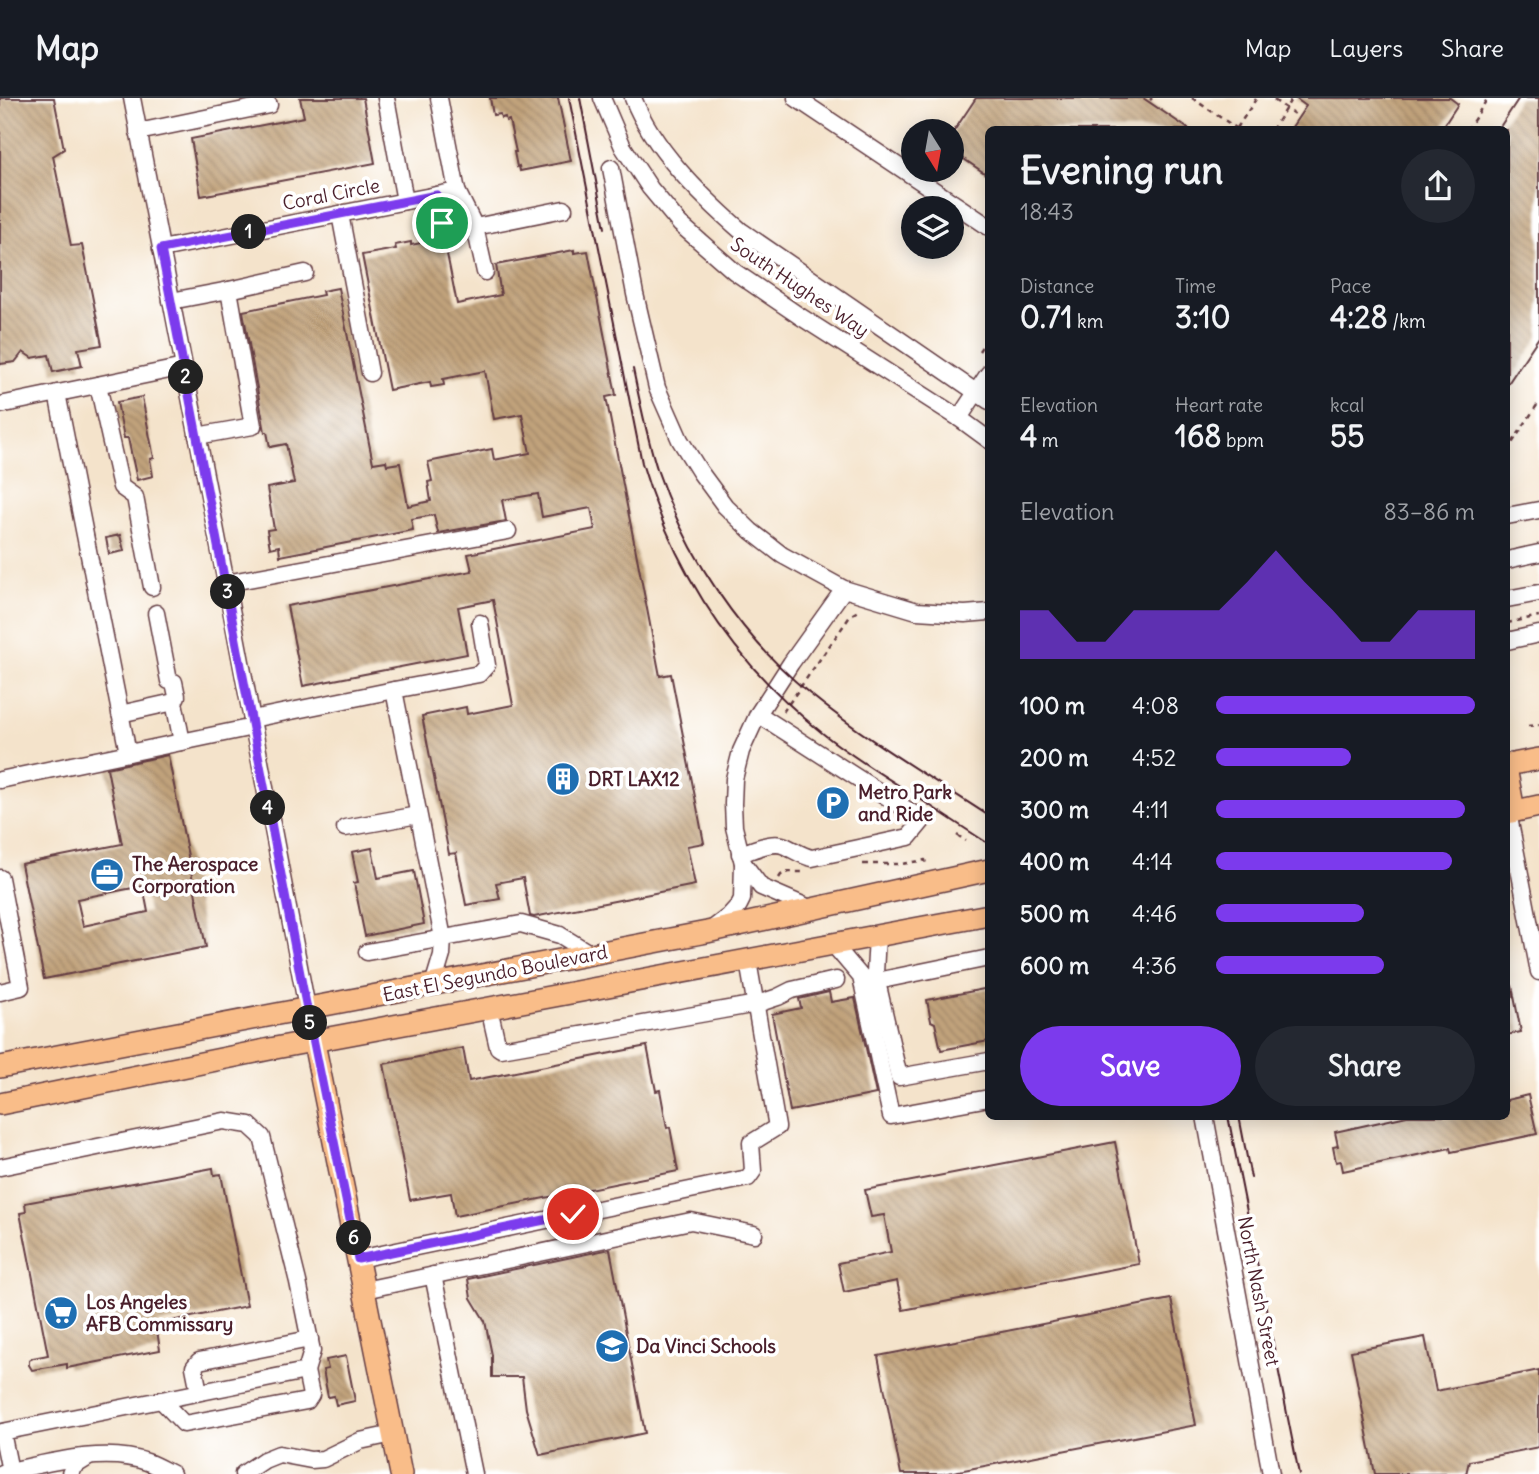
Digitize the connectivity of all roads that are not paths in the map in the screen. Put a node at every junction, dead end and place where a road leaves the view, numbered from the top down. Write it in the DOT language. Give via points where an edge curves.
graph roads {
  1 [pos="132,98"];
  2 [pos="386,98"];
  3 [pos="439,98"];
  4 [pos="602,98"];
  5 [pos="633,98"];
  6 [pos="796,98"];
  7 [pos="268,105"];
  8 [pos="138,132"];
  9 [pos="611,169"];
  10 [pos="457,191"];
  11 [pos="437,195"];
  12 [pos="405,201"];
  13 [pos="564,209"];
  14 [pos="340,214"];
  15 [pos="985,224"];
  16 [pos="475,227"];
  17 [pos="444,233"];
  18 [pos="161,249"];
  19 [pos="485,272"];
  20 [pos="305,273"];
  21 [pos="229,290"];
  22 [pos="171,300"];
  23 [pos="184,368"];
  24 [pos="370,373"];
  25 [pos="98,385"];
  26 [pos="57,393"];
  27 [pos="982,397"];
  28 [pos="0,405"];
  29 [pos="959,418"];
  30 [pos="197,436"];
  31 [pos="985,437"];
  32 [pos="1539,510"];
  33 [pos="1510,515"];
  34 [pos="509,531"];
  35 [pos="1539,553"];
  36 [pos="1510,559"];
  37 [pos="226,583"];
  38 [pos="152,587"];
  39 [pos="844,589"];
  40 [pos="1539,593"];
  41 [pos="1510,598"];
  42 [pos="985,612"];
  43 [pos="156,613"];
  44 [pos="480,623"];
  45 [pos="1539,634"];
  46 [pos="1510,640"];
  47 [pos="394,690"];
  48 [pos="174,702"];
  49 [pos="120,714"];
  50 [pos="758,714"];
  51 [pos="253,723"];
  52 [pos="182,742"];
  53 [pos="123,754"];
  54 [pos="1539,759"];
  55 [pos="1510,764"];
  56 [pos="0,780"];
  57 [pos="1539,806"];
  58 [pos="1510,812"];
  59 [pos="418,815"];
  60 [pos="345,828"];
  61 [pos="741,858"];
  62 [pos="985,871"];
  63 [pos="0,878"];
  64 [pos="812,909"];
  65 [pos="985,916"];
  66 [pos="707,932"];
  67 [pos="877,936"];
  68 [pos="443,937"];
  69 [pos="833,944"];
  70 [pos="367,952"];
  71 [pos="591,954"];
  72 [pos="985,959"];
  73 [pos="748,961"];
  74 [pos="1539,972"];
  75 [pos="836,980"];
  76 [pos="877,981"];
  77 [pos="433,985"];
  78 [pos="0,992"];
  79 [pos="757,1004"];
  80 [pos="489,1007"];
  81 [pos="307,1008"];
  82 [pos="314,1041"];
  83 [pos="985,1062"];
  84 [pos="0,1067"];
  85 [pos="985,1099"];
  86 [pos="0,1104"];
  87 [pos="1206,1120"];
  88 [pos="0,1167"];
  89 [pos="754,1234"];
  90 [pos="358,1259"];
  91 [pos="433,1275"];
  92 [pos="364,1290"];
  93 [pos="310,1339"];
  94 [pos="306,1371"];
  95 [pos="199,1392"];
  96 [pos="161,1400"];
  97 [pos="1,1427"];
  98 [pos="393,1434"];
  99 [pos="91,1456"];
  100 [pos="323,1459"];
  101 [pos="131,1467"];
  102 [pos="5,1472"];
  103 [pos="1266,1473"];
  104 [pos="70,1474"];
  105 [pos="158,1474"];
  106 [pos="172,1474"];
  107 [pos="243,1474"];
  108 [pos="298,1474"];
  109 [pos="401,1474"];
  110 [pos="474,1474"];
  1 -- 8 [label="street"];
  2 -- 12 [label="street"];
  3 -- 10 [label="street"];
  4 -- 29 [label="street, South Hughes Way" via="624,147 680,224 735,272"];
  5 -- 27 [label="street, South Hughes Way" via="685,177 740,230"];
  6 -- 15 [label="street"];
  7 -- 8 [label="street"];
  8 -- 18 [label="street"];
  9 -- 39 [label="street" via="657,388 680,440 725,506 751,531 782,555"];
  10 -- 11 [label="street, Coral Circle"];
  10 -- 16 [label="street"];
  11 -- 12 [label="street, Coral Circle"];
  11 -- 17 [label="street"];
  12 -- 14 [label="street, Coral Circle"];
  13 -- 16 [label="street"];
  14 -- 18 [label="street, Coral Circle"];
  14 -- 24 [label="street"];
  16 -- 19 [label="street"];
  18 -- 22 [label="street"];
  20 -- 21 [label="street"];
  21 -- 22 [label="street"];
  21 -- 30 [label="street" via="253,426"];
  22 -- 23 [label="street"];
  23 -- 25 [label="street"];
  23 -- 30 [label="street"];
  25 -- 26 [label="street"];
  25 -- 38 [label="street" via="121,487 135,497"];
  26 -- 28 [label="street"];
  26 -- 49 [label="street"];
  27 -- 29 [label="street"];
  29 -- 31 [label="street, South Hughes Way"];
  30 -- 37 [label="street"];
  32 -- 33 [label="street"];
  34 -- 37 [label="street"];
  35 -- 36 [label="street"];
  37 -- 51 [label="street"];
  39 -- 42 [label="street" via="917,611"];
  39 -- 50 [label="street"];
  40 -- 41 [label="street"];
  43 -- 48 [label="street" via="169,681 164,685 167,699"];
  44 -- 47 [label="street" via="487,665 479,674"];
  45 -- 46 [label="street"];
  47 -- 51 [label="street"];
  47 -- 59 [label="street"];
  48 -- 49 [label="street"];
  48 -- 52 [label="street"];
  49 -- 53 [label="street"];
  50 -- 61 [label="street" via="734,779 734,827"];
  50 -- 61 [label="street" via="923,820 909,837 812,858 782,844"];
  51 -- 52 [label="street"];
  51 -- 81 [label="street"];
  52 -- 53 [label="street"];
  53 -- 56 [label="street"];
  54 -- 55 [label="main road"];
  57 -- 58 [label="main road"];
  58 -- 74 [label="street"];
  59 -- 60 [label="street"];
  59 -- 68 [label="street"];
  61 -- 64 [label="street" via="761,887"];
  61 -- 66 [label="street" via="742,899"];
  62 -- 64 [label="main road, East El Segundo Boulevard"];
  63 -- 78 [label="street" via="21,987"];
  64 -- 66 [label="main road, East El Segundo Boulevard"];
  65 -- 67 [label="main road, East El Segundo Boulevard"];
  66 -- 71 [label="main road, East El Segundo Boulevard"];
  67 -- 69 [label="main road, East El Segundo Boulevard"];
  67 -- 76 [label="street"];
  68 -- 70 [label="street"];
  68 -- 71 [label="street" via="521,924 560,935"];
  68 -- 77 [label="street"];
  69 -- 73 [label="main road, East El Segundo Boulevard"];
  69 -- 85 [label="street" via="861,977 891,1116"];
  71 -- 77 [label="main road, East El Segundo Boulevard"];
  72 -- 76 [label="street"];
  73 -- 79 [label="street"];
  73 -- 80 [label="main road, East El Segundo Boulevard"];
  75 -- 79 [label="street"];
  76 -- 83 [label="street" via="899,1077"];
  77 -- 81 [label="main road, East El Segundo Boulevard"];
  79 -- 80 [label="street" via="501,1049"];
  79 -- 90 [label="street" via="777,1127 751,1143 748,1178"];
  80 -- 82 [label="main road, East El Segundo Boulevard"];
  81 -- 82 [label="main road"];
  81 -- 84 [label="main road, East El Segundo Boulevard"];
  82 -- 86 [label="main road, East El Segundo Boulevard"];
  82 -- 90 [label="main road"];
  87 -- 103 [label="street, North Nash Street"];
  88 -- 93 [label="street" via="224,1121 249,1125 262,1136"];
  89 -- 91 [label="street" via="691,1221"];
  90 -- 92 [label="main road"];
  91 -- 92 [label="street"];
  91 -- 110 [label="street"];
  92 -- 98 [label="main road"];
  93 -- 94 [label="street"];
  93 -- 95 [label="street" via="199,1361 194,1367"];
  94 -- 95 [label="street"];
  94 -- 96 [label="street" via="311,1395 307,1401 184,1424"];
  95 -- 96 [label="street"];
  96 -- 97 [label="street"];
  97 -- 102 [label="street"];
  98 -- 100 [label="street" via="360,1441"];
  98 -- 109 [label="main road"];
  99 -- 101 [label="street" via="120,1457"];
  99 -- 102 [label="street"];
  99 -- 104 [label="street"];
  100 -- 107 [label="street" via="279,1454"];
  100 -- 108 [label="street" via="304,1466"];
  101 -- 105 [label="street"];
  101 -- 106 [label="street" via="145,1461"];
}
